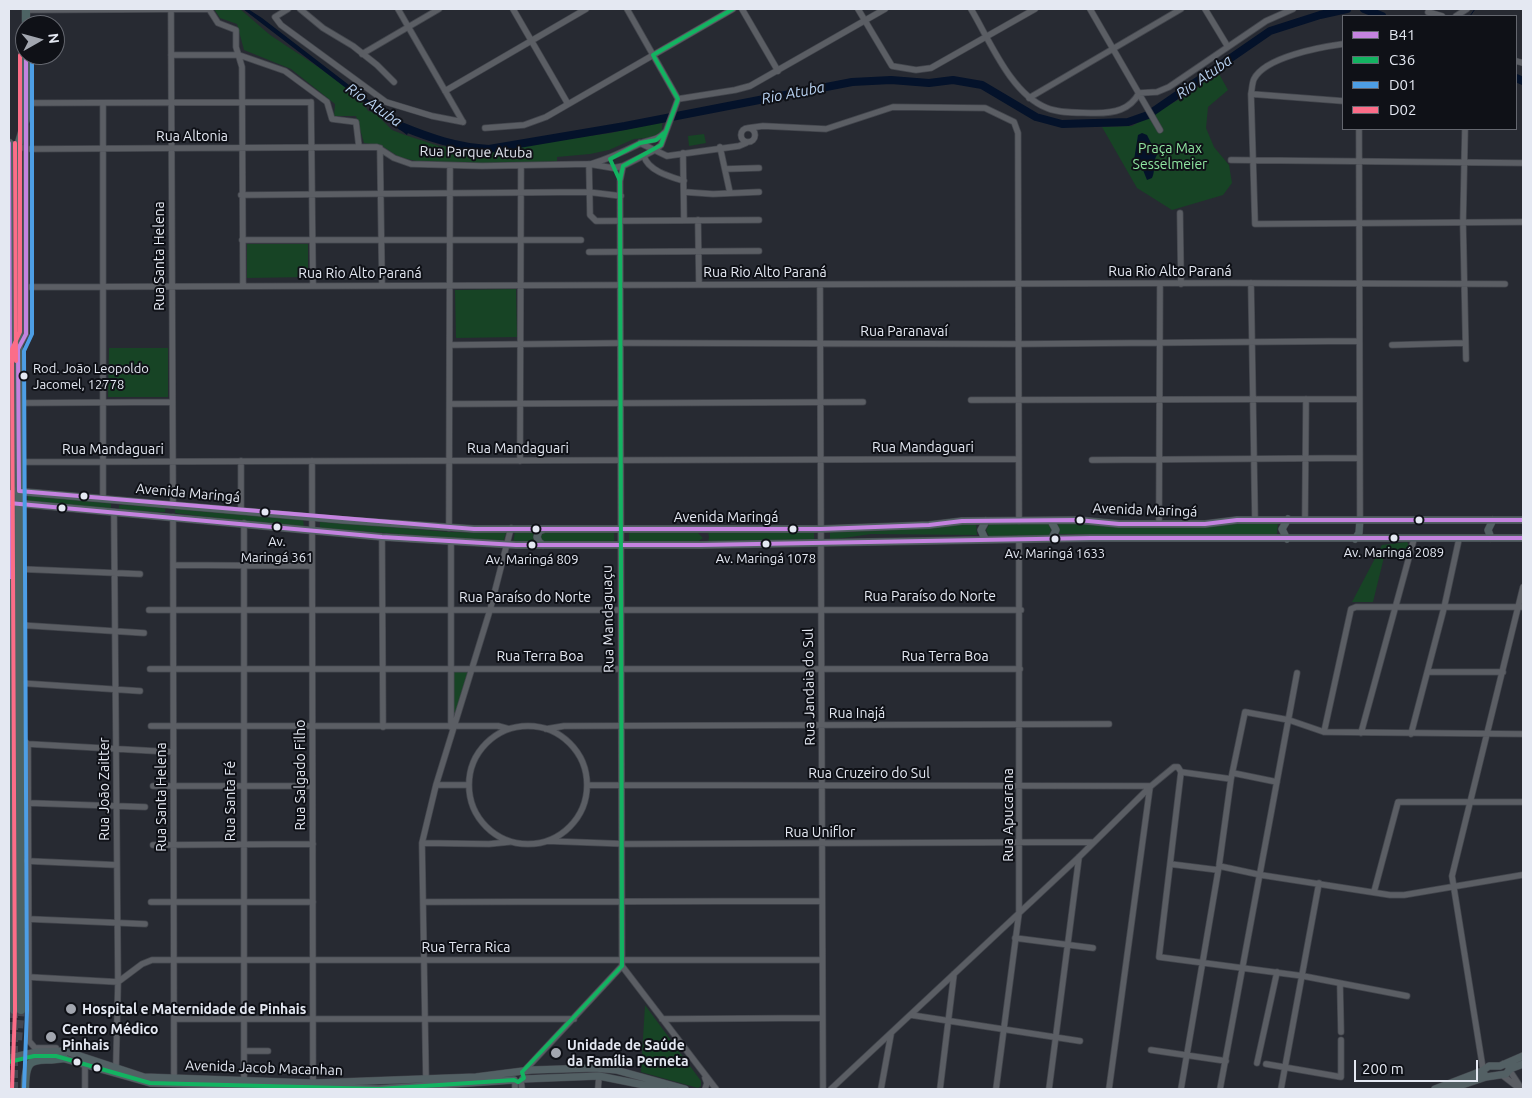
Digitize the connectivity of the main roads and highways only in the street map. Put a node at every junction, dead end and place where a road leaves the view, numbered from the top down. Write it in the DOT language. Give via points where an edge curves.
graph roads {
  1 [pos="26,65"];
  2 [pos="9,143"];
  3 [pos="10,383"];
  4 [pos="13,490"];
  5 [pos="114,500"];
  6 [pos="13,503"];
  7 [pos="173,504"];
  8 [pos="114,512"];
  9 [pos="172,517"];
  10 [pos="1288,519"];
  11 [pos="1360,519"];
  12 [pos="1051,520"];
  13 [pos="1493,520"];
  14 [pos="1523,520"];
  15 [pos="986,521"];
  16 [pos="545,529"];
  17 [pos="701,529"];
  18 [pos="1052,538"];
  19 [pos="1491,538"];
  20 [pos="1523,538"];
  21 [pos="985,539"];
  22 [pos="1287,539"];
  23 [pos="1355,539"];
  24 [pos="544,545"];
  25 [pos="701,545"];
  26 [pos="10,577"];
  27 [pos="13,708"];
  28 [pos="10,829"];
  29 [pos="12,886"];
  30 [pos="9,896"];
  31 [pos="65,1055"];
  32 [pos="1523,1056"];
  33 [pos="9,1058"];
  34 [pos="18,1058"];
  35 [pos="9,1062"];
  36 [pos="1523,1064"];
  37 [pos="1508,1068"];
  38 [pos="115,1070"];
  39 [pos="538,1070"];
  40 [pos="1485,1071"];
  41 [pos="537,1079"];
  42 [pos="518,1080"];
  43 [pos="215,1083"];
  44 [pos="142,1085"];
  45 [pos="643,1086"];
  46 [pos="262,1087"];
  47 [pos="312,1087"];
  48 [pos="379,1087"];
  49 [pos="25,1089"];
  50 [pos="664,1089"];
  51 [pos="685,1089"];
  52 [pos="1435,1089"];
  53 [pos="1450,1089"];
  1 -- 4 [label="highway" via="18,462"];
  2 -- 3 [label="highway"];
  3 -- 4 [label="highway"];
  4 -- 5 [label="main road, Avenida Maringá"];
  4 -- 6 [label="highway"];
  5 -- 7 [label="main road, Avenida Maringá"];
  5 -- 8 [label="main road"];
  6 -- 8 [label="main road, Avenida Maringá"];
  6 -- 26 [label="highway"];
  6 -- 27 [label="highway" via="19,569 19,683"];
  7 -- 9 [label="main road"];
  7 -- 16 [label="main road, Avenida Maringá" via="449,528"];
  8 -- 9 [label="main road, Avenida Maringá"];
  9 -- 24 [label="main road, Avenida Maringá" via="382,537"];
  10 -- 11 [label="main road, Avenida Maringá"];
  10 -- 12 [label="main road, Avenida Maringá" via="1204,524"];
  10 -- 22 [label="main road" via="1282,529"];
  11 -- 13 [label="main road, Avenida Maringá"];
  11 -- 23 [label="main road"];
  12 -- 15 [label="main road, Avenida Maringá"];
  12 -- 18 [label="main road" via="1056,528"];
  13 -- 14 [label="main road, Avenida Maringá"];
  13 -- 19 [label="main road" via="1488,530"];
  15 -- 17 [label="main road, Avenida Maringá" via="821,529"];
  15 -- 21 [label="main road" via="981,530"];
  16 -- 17 [label="main road, Avenida Maringá"];
  16 -- 24 [label="main road" via="536,537"];
  17 -- 25 [label="main road" via="704,536"];
  18 -- 21 [label="main road, Avenida Maringá"];
  18 -- 22 [label="main road, Avenida Maringá"];
  19 -- 20 [label="main road, Avenida Maringá"];
  19 -- 23 [label="main road, Avenida Maringá"];
  21 -- 25 [label="main road, Avenida Maringá"];
  22 -- 23 [label="main road, Avenida Maringá"];
  24 -- 25 [label="main road, Avenida Maringá"];
  26 -- 27 [label="highway"];
  27 -- 28 [label="highway"];
  27 -- 29 [label="highway" via="19,737 17,1010"];
  28 -- 29 [label="highway"];
  29 -- 30 [label="highway"];
  31 -- 34 [label="main road, Avenida Jacob Macanhan"];
  31 -- 38 [label="main road, Avenida Jacob Macanhan"];
  31 -- 38 [label="main road, Avenida Jacob Macanhan" via="85,1064"];
  31 -- 49 [label="highway" via="30,1064 25,1071"];
  32 -- 37 [label="main road"];
  33 -- 34 [label="main road"];
  34 -- 35 [label="main road"];
  36 -- 37 [label="main road"];
  37 -- 40 [label="main road"];
  37 -- 40 [label="main road" via="1502,1075"];
  38 -- 43 [label="main road, Avenida Jacob Macanhan" via="144,1077"];
  38 -- 44 [label="main road, Avenida Jacob Macanhan"];
  39 -- 41 [label="main road"];
  39 -- 42 [label="main road, Avenida Jacob Macanhan"];
  39 -- 51 [label="main road, Avenida Jacob Macanhan" via="616,1070"];
  40 -- 52 [label="main road"];
  40 -- 53 [label="main road"];
  41 -- 42 [label="main road, Avenida Jacob Macanhan"];
  41 -- 45 [label="main road, Avenida Jacob Macanhan" via="599,1076"];
  42 -- 48 [label="main road, Avenida Jacob Macanhan"];
  43 -- 44 [label="main road, Avenida Jacob Macanhan"];
  43 -- 46 [label="main road, Avenida Jacob Macanhan"];
  43 -- 47 [label="main road, Avenida Jacob Macanhan" via="244,1079"];
  45 -- 50 [label="main road, Avenida Jacob Macanhan"];
  46 -- 47 [label="main road, Avenida Jacob Macanhan"];
  47 -- 48 [label="main road, Avenida Jacob Macanhan"];
}
